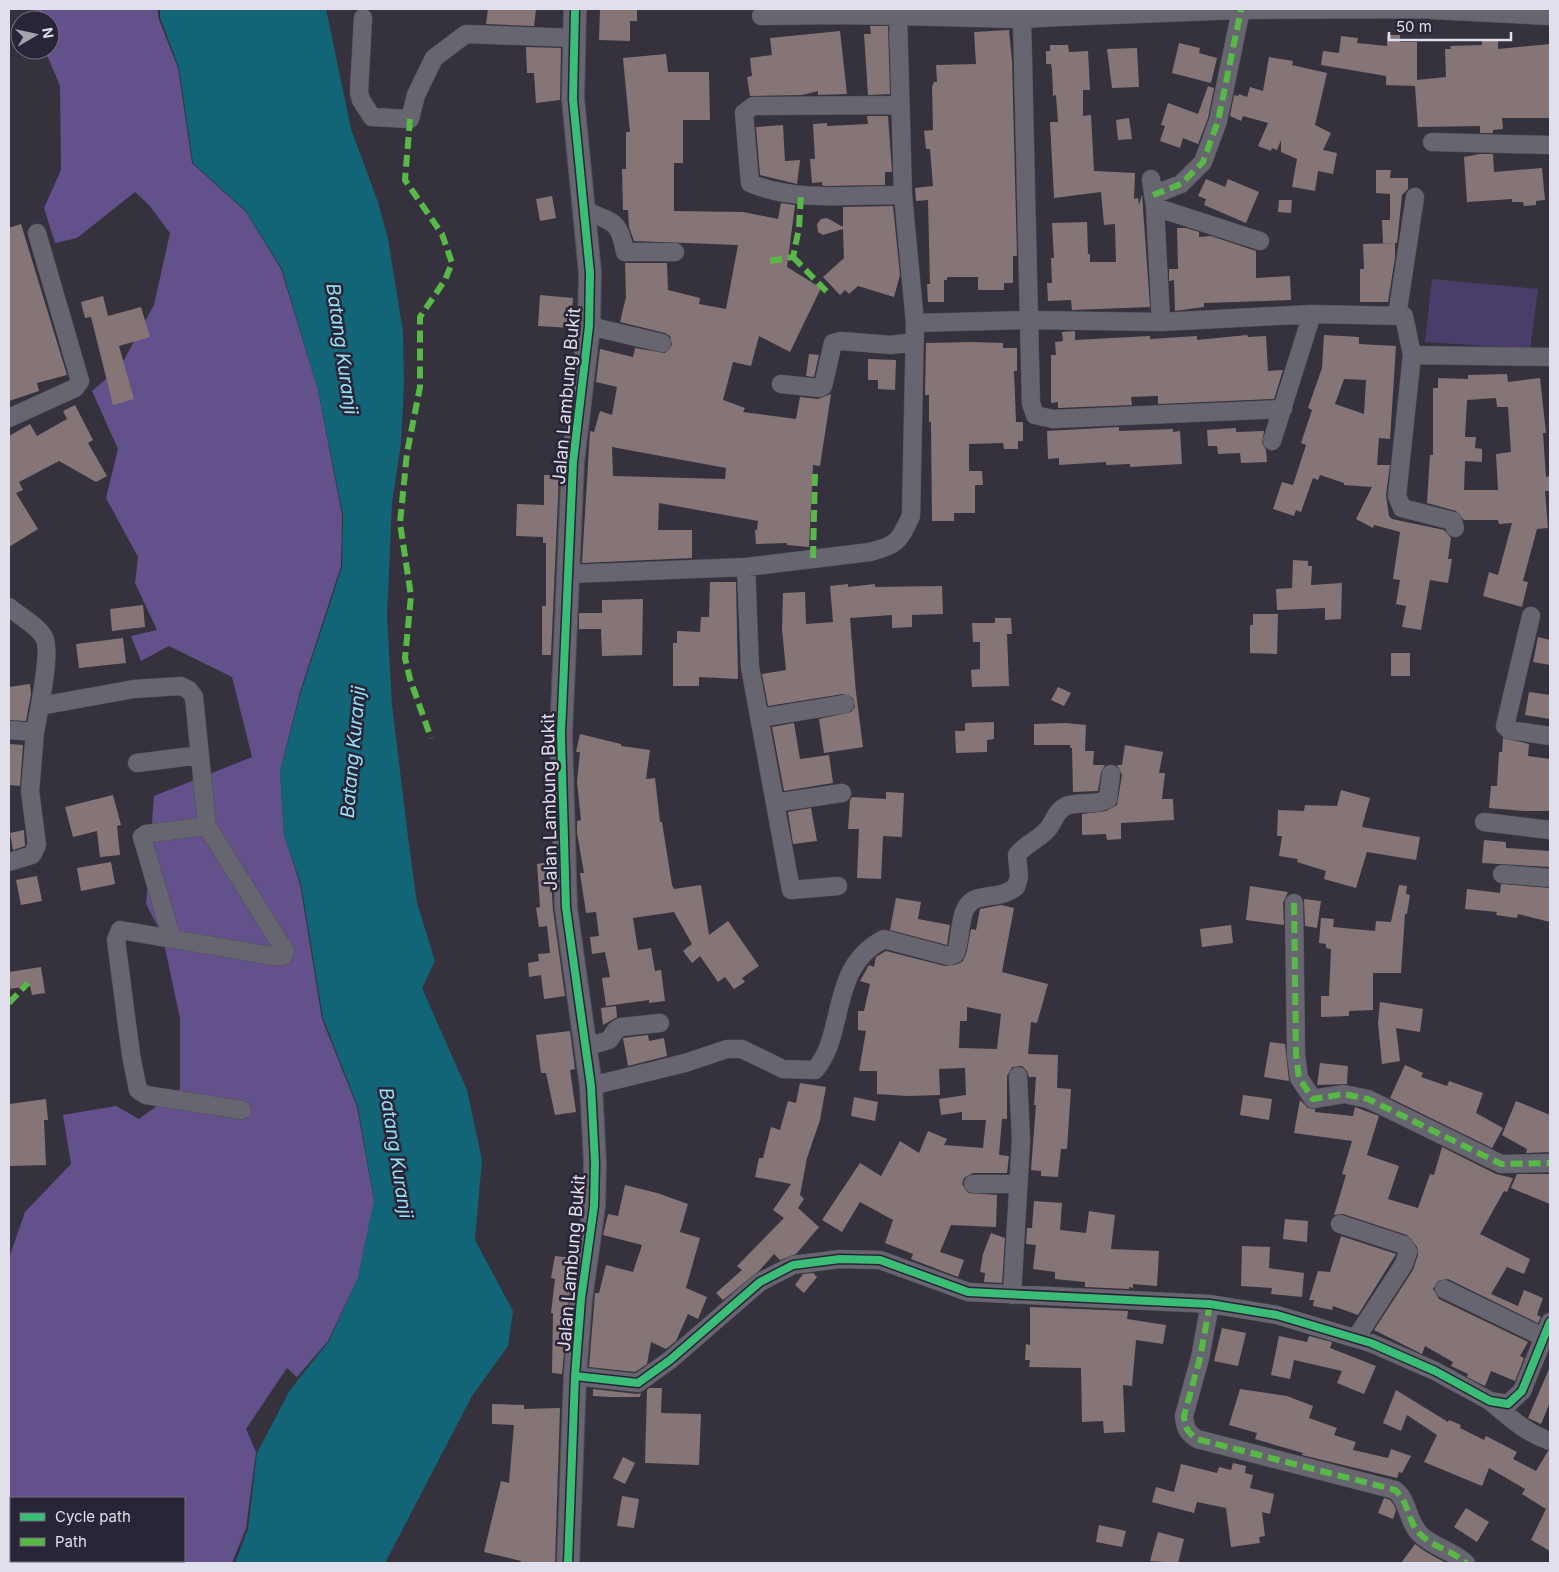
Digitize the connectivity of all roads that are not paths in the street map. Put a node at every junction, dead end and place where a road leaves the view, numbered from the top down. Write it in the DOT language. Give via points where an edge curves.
graph roads {
  1 [pos="575,9"];
  2 [pos="1432,9"];
  3 [pos="1241,10"];
  4 [pos="836,12"];
  5 [pos="1060,13"];
  6 [pos="761,16"];
  7 [pos="898,16"];
  8 [pos="1550,16"];
  9 [pos="363,18"];
  10 [pos="1022,19"];
  11 [pos="574,38"];
  12 [pos="901,105"];
  13 [pos="1432,142"];
  14 [pos="1550,145"];
  15 [pos="1153,194"];
  16 [pos="903,195"];
  17 [pos="1415,197"];
  18 [pos="584,210"];
  19 [pos="36,233"];
  20 [pos="1260,241"];
  21 [pos="674,252"];
  22 [pos="1312,314"];
  23 [pos="1398,316"];
  24 [pos="1029,320"];
  25 [pos="1161,322"];
  26 [pos="915,323"];
  27 [pos="590,326"];
  28 [pos="914,342"];
  29 [pos="662,343"];
  30 [pos="1412,356"];
  31 [pos="1550,360"];
  32 [pos="781,384"];
  33 [pos="1283,409"];
  34 [pos="9,418"];
  35 [pos="1272,441"];
  36 [pos="1455,528"];
  37 [pos="746,567"];
  38 [pos="569,574"];
  39 [pos="9,607"];
  40 [pos="1531,616"];
  41 [pos="844,704"];
  42 [pos="40,706"];
  43 [pos="760,718"];
  44 [pos="9,730"];
  45 [pos="34,732"];
  46 [pos="1550,736"];
  47 [pos="200,756"];
  48 [pos="137,763"];
  49 [pos="1111,774"];
  50 [pos="842,793"];
  51 [pos="775,803"];
  52 [pos="1484,822"];
  53 [pos="207,826"];
  54 [pos="1550,830"];
  55 [pos="9,862"];
  56 [pos="1502,874"];
  57 [pos="1550,878"];
  58 [pos="838,886"];
  59 [pos="1294,903"];
  60 [pos="172,939"];
  61 [pos="660,1023"];
  62 [pos="586,1047"];
  63 [pos="1018,1076"];
  64 [pos="591,1086"];
  65 [pos="242,1110"];
  66 [pos="1550,1163"];
  67 [pos="973,1184"];
  68 [pos="1017,1184"];
  69 [pos="1340,1224"];
  70 [pos="1444,1289"];
  71 [pos="1012,1295"];
  72 [pos="1210,1304"];
  73 [pos="1548,1330"];
  74 [pos="1356,1338"];
  75 [pos="575,1376"];
  76 [pos="1490,1401"];
  77 [pos="1550,1440"];
  78 [pos="568,1563"];
  79 [pos="1466,1563"];
  1 -- 11 [label="street, Jalan Lambung Bukit"];
  2 -- 3 [label="street"];
  2 -- 8 [label="street"];
  3 -- 5 [label="street"];
  3 -- 15 [label="street" via="1218,121 1203,162 1181,184"];
  4 -- 6 [label="street"];
  4 -- 7 [label="street"];
  5 -- 10 [label="street"];
  7 -- 10 [label="street"];
  7 -- 12 [label="street"];
  9 -- 11 [label="street" via="359,92 372,117 410,119 416,94 434,58 466,34"];
  10 -- 24 [label="street"];
  11 -- 18 [label="street, Jalan Lambung Bukit" via="573,99"];
  12 -- 16 [label="street"];
  12 -- 16 [label="street" via="753,106 744,113 750,183 765,189 801,194"];
  13 -- 14 [label="street"];
  15 -- 20 [label="street"];
  15 -- 25 [label="street"];
  16 -- 26 [label="street"];
  17 -- 23 [label="street"];
  18 -- 21 [label="street" via="613,222 621,231 625,252"];
  18 -- 27 [label="street, Jalan Lambung Bukit" via="590,274"];
  19 -- 34 [label="street" via="80,381 75,388"];
  22 -- 23 [label="street"];
  22 -- 25 [label="street"];
  22 -- 33 [label="street"];
  23 -- 30 [label="street" via="1404,316"];
  24 -- 25 [label="street"];
  24 -- 26 [label="street"];
  24 -- 33 [label="street" via="1031,403 1035,415 1053,419"];
  26 -- 28 [label="street"];
  27 -- 29 [label="street"];
  27 -- 38 [label="street, Jalan Lambung Bukit" via="573,462"];
  28 -- 32 [label="street" via="890,345 834,343 823,386"];
  28 -- 37 [label="street" via="911,516 902,536 890,547 870,552"];
  30 -- 31 [label="street"];
  30 -- 36 [label="street" via="1397,496 1402,508 1453,521"];
  33 -- 35 [label="street"];
  37 -- 38 [label="street"];
  37 -- 43 [label="street" via="750,667"];
  38 -- 62 [label="street, Jalan Lambung Bukit" via="561,734 563,832 566,908"];
  39 -- 42 [label="street" via="40,632 46,641"];
  40 -- 46 [label="street" via="1505,726 1509,730"];
  41 -- 43 [label="street"];
  42 -- 45 [label="street"];
  42 -- 47 [label="street" via="134,689 181,686 194,697"];
  43 -- 51 [label="street"];
  44 -- 45 [label="street"];
  45 -- 55 [label="street" via="30,791 36,849 32,854"];
  47 -- 48 [label="street"];
  47 -- 53 [label="street"];
  49 -- 64 [label="street" via="1108,799 1102,803 1066,806 1056,812 1048,830 1023,847 1017,855 1019,877 1016,887 1002,895 976,898 966,907 956,954 948,956 884,939 870,946 859,957 840,998 825,1058 815,1070 783,1069 742,1049 727,1049"];
  50 -- 51 [label="street"];
  51 -- 58 [label="street" via="791,890"];
  52 -- 54 [label="street"];
  53 -- 60 [label="street" via="142,837"];
  53 -- 60 [label="street" via="285,951 283,956 273,956"];
  56 -- 57 [label="street"];
  59 -- 66 [label="street" via="1296,1055 1299,1078 1313,1099 1344,1094 1368,1099 1501,1164"];
  60 -- 65 [label="street" via="120,930 116,940 138,1090 146,1095"];
  61 -- 62 [label="street" via="621,1027 609,1040"];
  62 -- 64 [label="street, Jalan Lambung Bukit"];
  63 -- 68 [label="street" via="1022,1119"];
  64 -- 75 [label="street, Jalan Lambung Bukit" via="594,1206 580,1299"];
  67 -- 68 [label="street"];
  68 -- 71 [label="street"];
  69 -- 74 [label="street" via="1404,1245 1408,1252 1404,1264"];
  70 -- 73 [label="street"];
  71 -- 72 [label="street"];
  71 -- 75 [label="street" via="968,1292 880,1260 840,1259 794,1265 760,1282 670,1360 638,1383"];
  72 -- 74 [label="street" via="1277,1315"];
  72 -- 79 [label="street" via="1184,1416 1188,1433 1196,1439 1395,1490 1403,1498 1420,1534"];
  73 -- 76 [label="street" via="1522,1391 1508,1404"];
  74 -- 76 [label="street" via="1435,1372"];
  75 -- 78 [label="street, Jalan Lambung Bukit"];
  76 -- 77 [label="street" via="1517,1424 1536,1436"];
}
